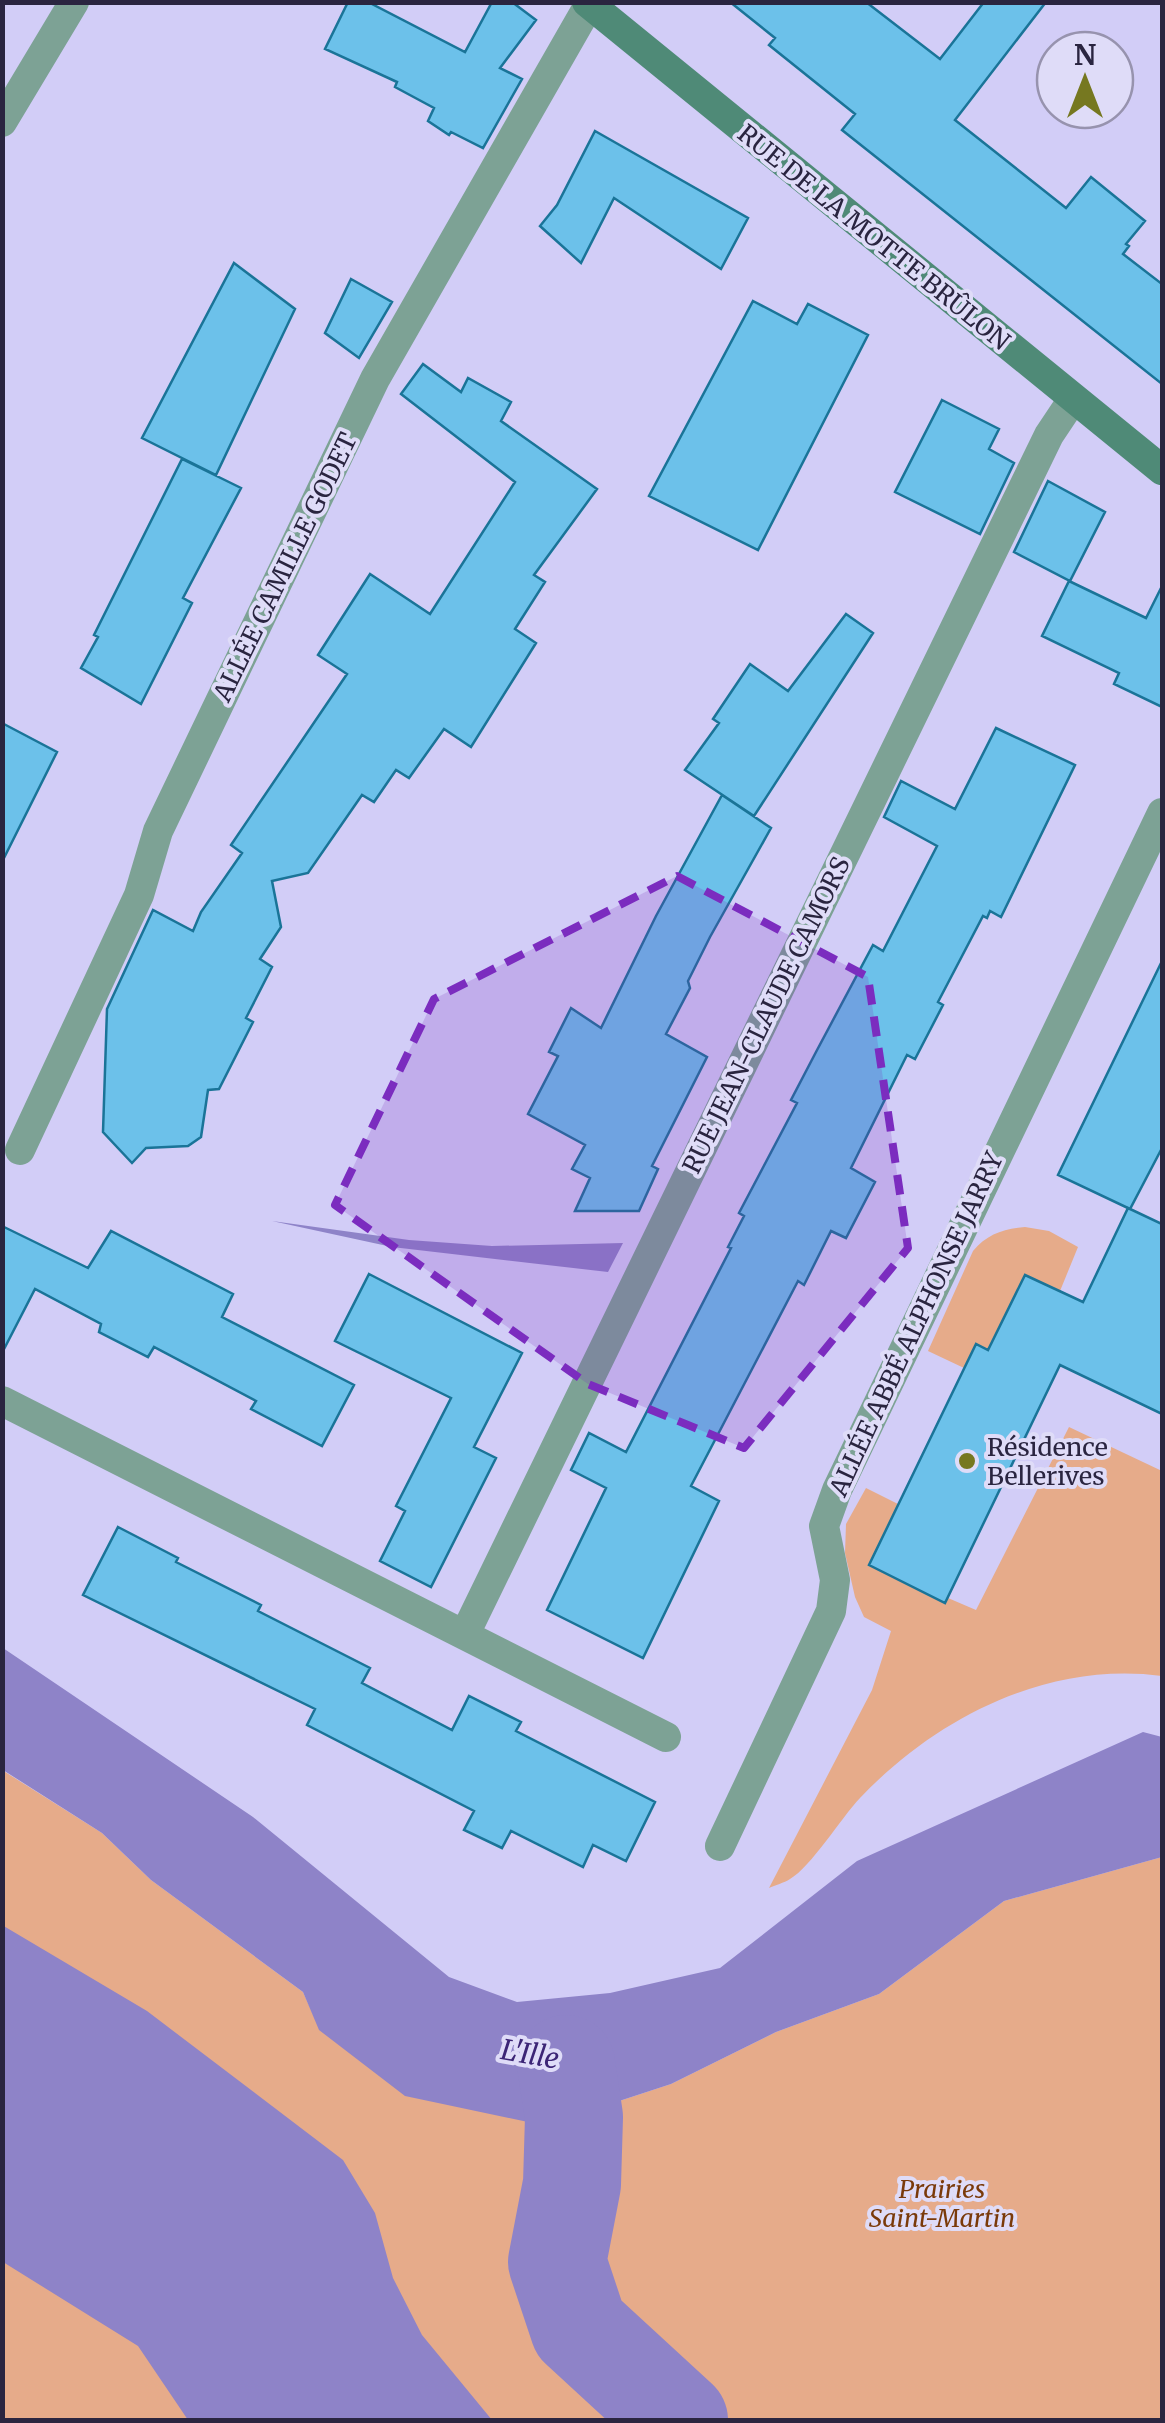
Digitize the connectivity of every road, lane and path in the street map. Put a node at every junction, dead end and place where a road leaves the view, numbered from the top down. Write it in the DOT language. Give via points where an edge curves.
graph roads {
  1 [pos="74,2"];
  2 [pos="588,4"];
  3 [pos="4,114"];
  4 [pos="1073,400"];
  5 [pos="1162,470"];
  6 [pos="1162,813"];
  7 [pos="20,1150"];
  8 [pos="2,1401"];
  9 [pos="464,1634"];
  10 [pos="666,1737"];
  11 [pos="720,1846"];
  1 -- 3 [label="street"];
  2 -- 4 [label="street, RUE DE LA MOTTE BRÛLON"];
  2 -- 7 [label="street, ALLÉE CAMILLE GODET" via="376,379 158,831 139,895"];
  4 -- 5 [label="street, RUE DE LA MOTTE BRÛLON"];
  4 -- 9 [label="street, RUE JEAN-CLAUDE CAMORS" via="1040,453"];
  6 -- 11 [label="street, ALLÉE ABBÉ ALPHONSE JARRY" via="837,1490 824,1526 835,1580 831,1611"];
  8 -- 9 [label="street"];
  9 -- 10 [label="street"];
}
